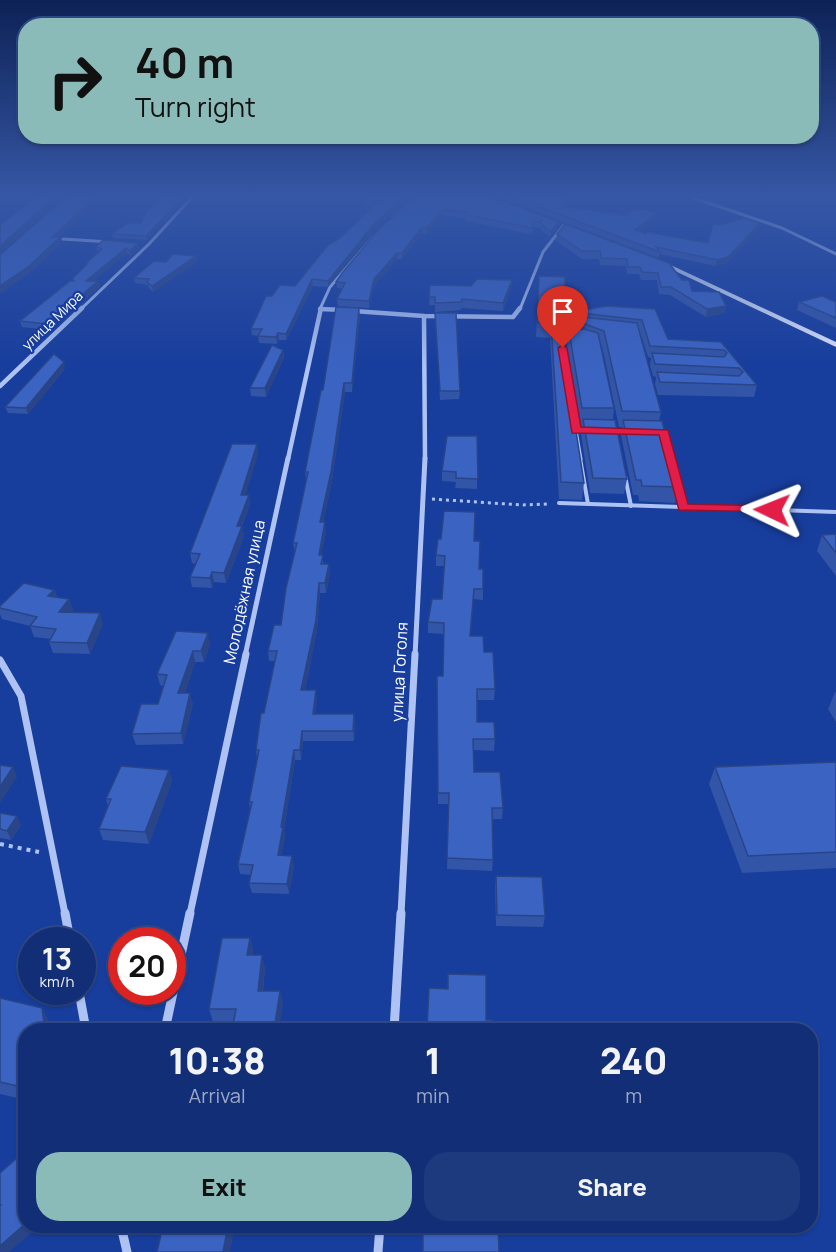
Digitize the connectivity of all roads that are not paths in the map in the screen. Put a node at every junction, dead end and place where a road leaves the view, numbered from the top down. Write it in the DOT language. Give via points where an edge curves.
graph roads {
  1 [pos="140,252"];
  2 [pos="360,252"];
  3 [pos="543,252"];
  4 [pos="646,257"];
  5 [pos="320,309"];
  6 [pos="424,316"];
  7 [pos="836,345"];
  8 [pos="0,386"];
  9 [pos="574,419"];
  10 [pos="576,430"];
  11 [pos="586,431"];
  12 [pos="625,474"];
  13 [pos="675,475"];
  14 [pos="559,503"];
  15 [pos="588,504"];
  16 [pos="631,506"];
  17 [pos="683,507"];
  18 [pos="836,512"];
  19 [pos="0,660"];
  20 [pos="68,927"];
  21 [pos="81,1005"];
  22 [pos="85,1023"];
  23 [pos="167,1023"];
  24 [pos="394,1023"];
  25 [pos="123,1233"];
  26 [pos="379,1233"];
  27 [pos="127,1252"];
  28 [pos="378,1252"];
  1 -- 8 [label="street, улица Мира"];
  2 -- 5 [label="street, Молодёжная улица" via="330,287"];
  3 -- 6 [label="street" via="518,313 503,319"];
  4 -- 7 [label="main road"];
  5 -- 6 [label="street"];
  5 -- 23 [label="street, Молодёжная улица"];
  6 -- 24 [label="street, улица Гоголя" via="428,381"];
  9 -- 10 [label="lane"];
  10 -- 11 [label="lane"];
  10 -- 15 [label="lane"];
  12 -- 16 [label="lane"];
  13 -- 17 [label="lane"];
  14 -- 15 [label="lane"];
  15 -- 16 [label="lane"];
  16 -- 17 [label="lane"];
  17 -- 18 [label="lane"];
  19 -- 20 [label="street" via="21,696"];
  21 -- 22 [label="street"];
  25 -- 27 [label="street"];
  26 -- 28 [label="street"];
}
